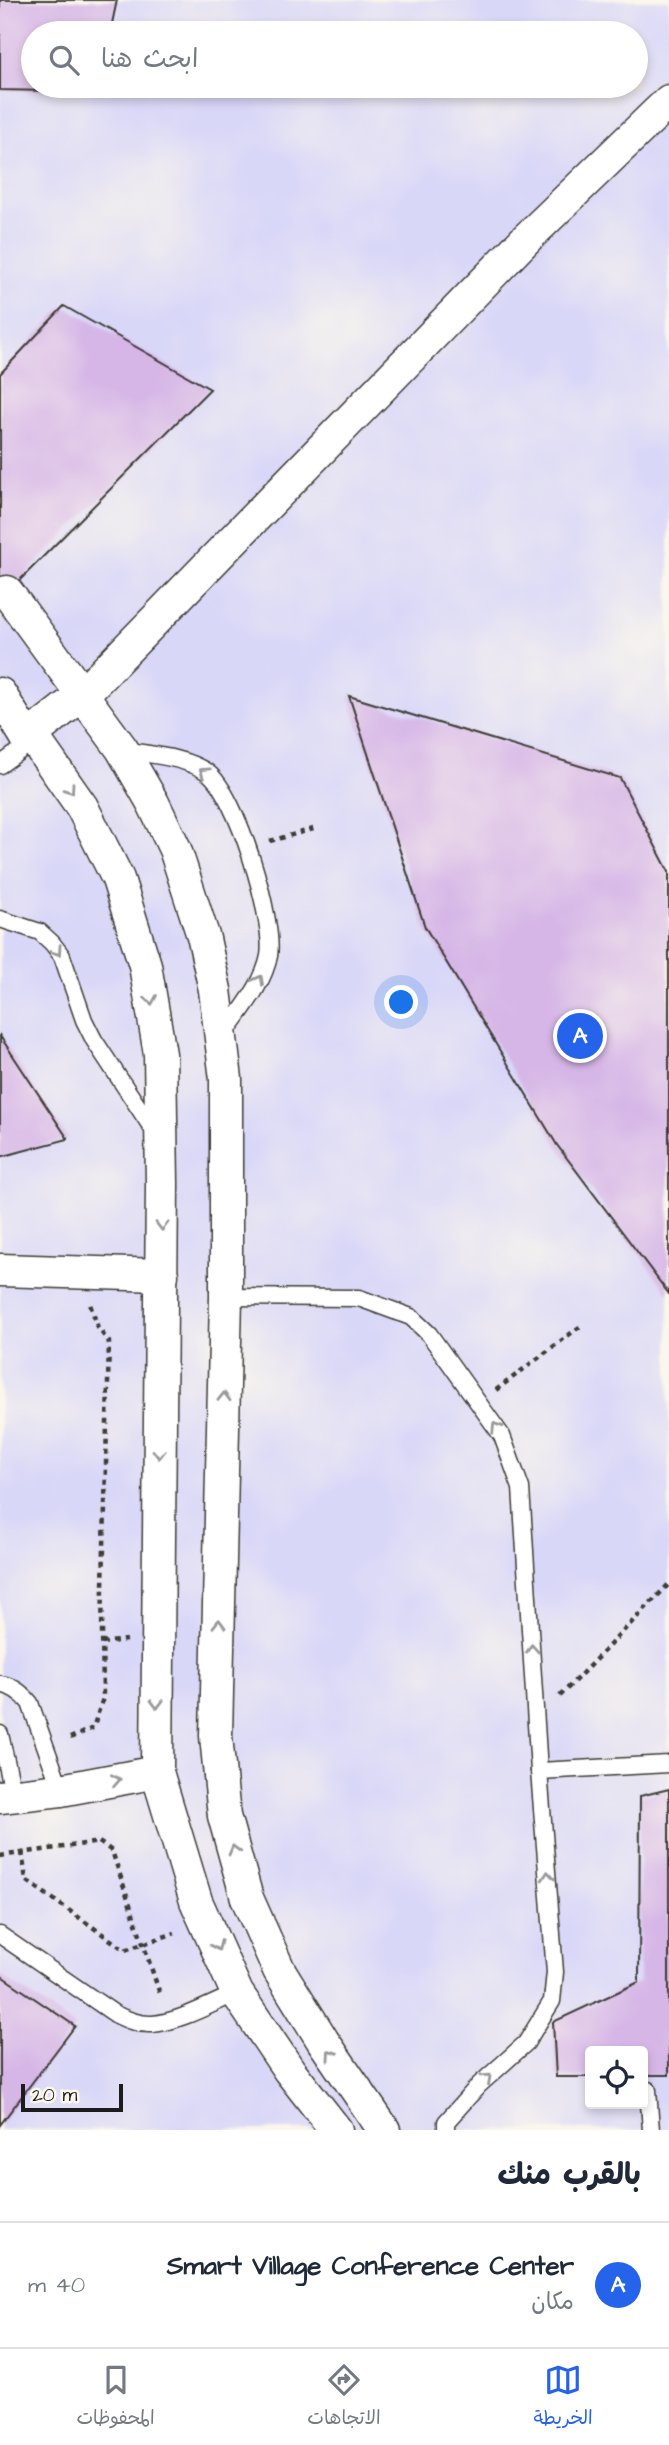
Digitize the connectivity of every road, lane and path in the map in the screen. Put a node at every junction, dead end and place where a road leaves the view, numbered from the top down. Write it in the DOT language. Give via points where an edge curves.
graph roads {
  1 [pos="669,101"];
  2 [pos="7,592"];
  3 [pos="0,694"];
  4 [pos="83,694"];
  5 [pos="31,739"];
  6 [pos="122,750"];
  7 [pos="0,765"];
  8 [pos="317,828"];
  9 [pos="247,848"];
  10 [pos="3,915"];
  11 [pos="223,1037"];
  12 [pos="162,1144"];
  13 [pos="0,1270"];
  14 [pos="87,1272"];
  15 [pos="162,1275"];
  16 [pos="226,1297"];
  17 [pos="582,1325"];
  18 [pos="480,1403"];
  19 [pos="669,1584"];
  20 [pos="0,1684"];
  21 [pos="537,1721"];
  22 [pos="0,1734"];
  23 [pos="46,1748"];
  24 [pos="669,1764"];
  25 [pos="539,1771"];
  26 [pos="157,1772"];
  27 [pos="61,1790"];
  28 [pos="7,1797"];
  29 [pos="22,1852"];
  30 [pos="0,1856"];
  31 [pos="206,1922"];
  32 [pos="0,1935"];
  33 [pos="144,1944"];
  34 [pos="237,1993"];
  35 [pos="169,2021"];
  36 [pos="648,2091"];
  37 [pos="360,2094"];
  38 [pos="325,2125"];
  39 [pos="384,2130"];
  40 [pos="446,2130"];
  41 [pos="651,2130"];
  1 -- 4 [label="street" via="526,239"];
  2 -- 4 [label="street"];
  3 -- 5 [label="street"];
  4 -- 5 [label="street"];
  4 -- 6 [label="street"];
  5 -- 7 [label="lane"];
  5 -- 12 [label="street, one-way" via="82,807 118,879 147,978 160,1054"];
  9 -- 6 [label="lane, one-way" via="222,786 208,773 192,764"];
  6 -- 11 [label="street" via="176,849 204,939"];
  8 -- 9 [label="path"];
  11 -- 9 [label="lane, one-way" via="263,976 269,956 267,914"];
  10 -- 12 [label="lane, one-way" via="40,932 62,956 94,1040"];
  11 -- 16 [label="street"];
  12 -- 15 [label="street, one-way"];
  13 -- 14 [label="street"];
  14 -- 15 [label="street"];
  14 -- 23 [label="path" via="90,1310 109,1342 103,1698 93,1728"];
  15 -- 26 [label="street, one-way"];
  16 -- 18 [label="lane" via="359,1298 411,1317"];
  37 -- 16 [label="street, one-way" via="279,1970 247,1898 224,1816 216,1736"];
  17 -- 18 [label="path"];
  21 -- 18 [label="lane, one-way" via="521,1488 502,1436"];
  19 -- 21 [label="path"];
  20 -- 23 [label="lane" via="14,1688 30,1703"];
  21 -- 25 [label="lane"];
  22 -- 28 [label="lane"];
  23 -- 27 [label="lane"];
  24 -- 25 [label="lane"];
  40 -- 25 [label="lane, one-way" via="446,2122 479,2085 526,2043 552,2001 554,1960"];
  27 -- 26 [label="street, one-way"];
  26 -- 31 [label="street"];
  27 -- 28 [label="street"];
  29 -- 30 [label="path"];
  29 -- 33 [label="path" via="26,1880 125,1950"];
  29 -- 33 [label="path" via="99,1842 112,1851"];
  31 -- 33 [label="path"];
  31 -- 34 [label="street, one-way"];
  32 -- 35 [label="lane" via="115,2014 132,2022"];
  33 -- 35 [label="path"];
  34 -- 35 [label="lane"];
  34 -- 38 [label="street"];
  36 -- 41 [label="lane"];
  37 -- 38 [label="street"];
  37 -- 39 [label="street"];
}
